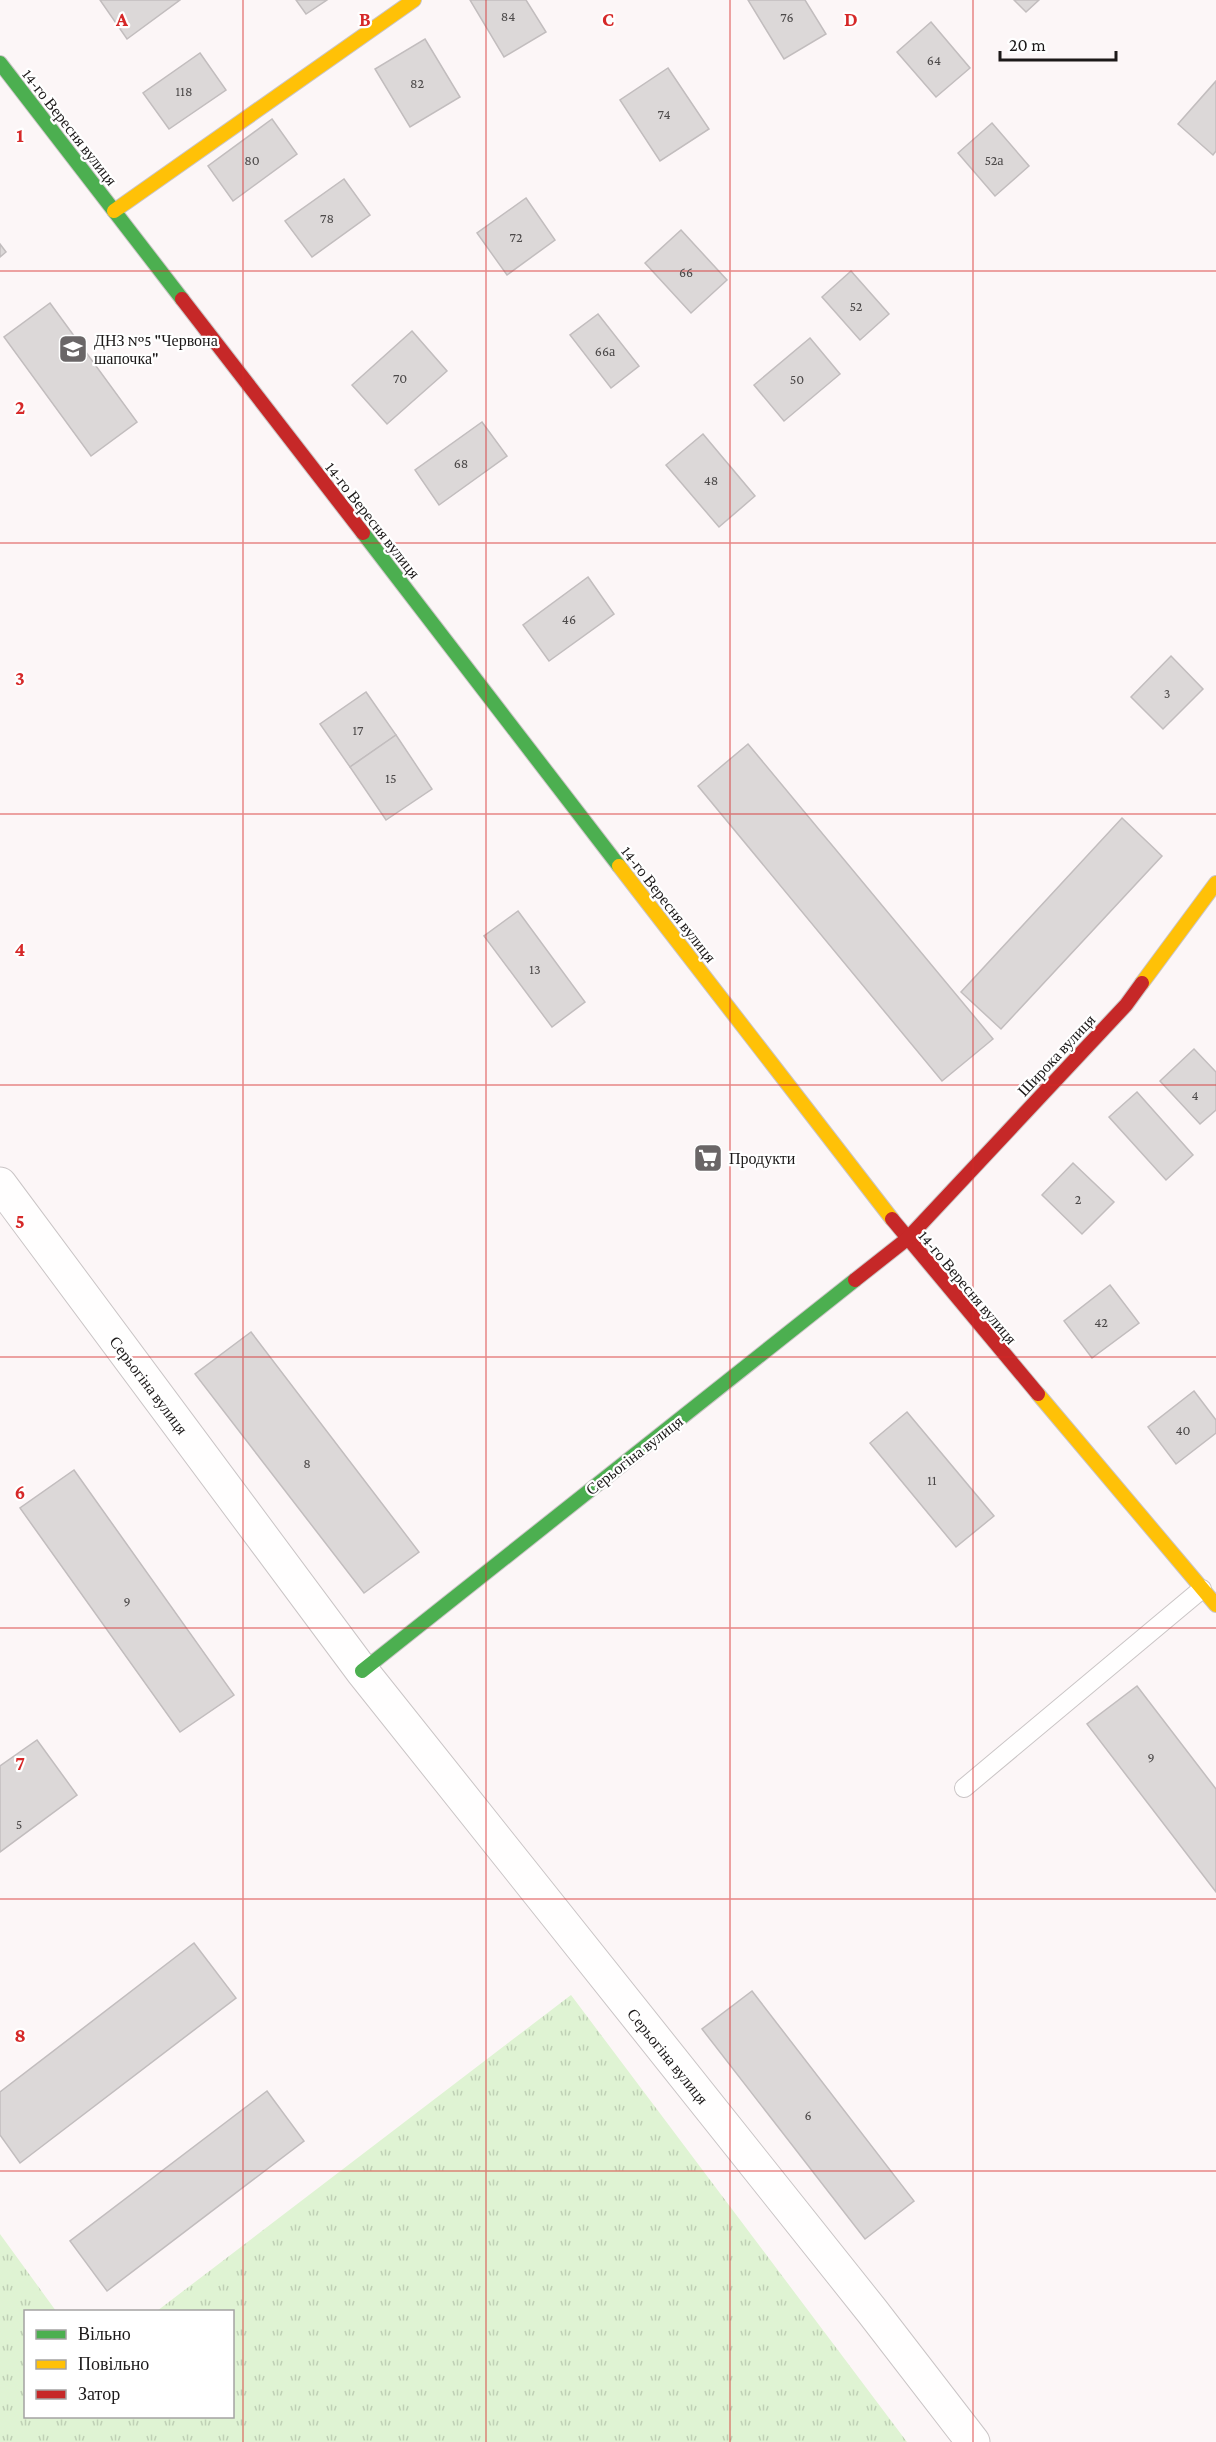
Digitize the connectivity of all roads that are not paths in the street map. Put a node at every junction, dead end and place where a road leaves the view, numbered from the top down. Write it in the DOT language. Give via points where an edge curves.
graph roads {
  1 [pos="414,0"];
  2 [pos="0,63"];
  3 [pos="114,211"];
  4 [pos="1216,883"];
  5 [pos="0,1185"];
  6 [pos="906,1239"];
  7 [pos="1202,1589"];
  8 [pos="1216,1605"];
  9 [pos="362,1671"];
  10 [pos="964,1788"];
  11 [pos="973,2442"];
  1 -- 3 [label="street, 14-го Вересня вулиця"];
  2 -- 3 [label="street, 14-го Вересня вулиця"];
  3 -- 6 [label="street, 14-го Вересня вулиця"];
  4 -- 6 [label="street, Широка вулиця" via="1126,1005"];
  5 -- 9 [label="street, Серьогіна вулиця"];
  6 -- 7 [label="street, 14-го Вересня вулиця"];
  6 -- 9 [label="street, Серьогіна вулиця"];
  7 -- 8 [label="street, 14-го Вересня вулиця"];
  7 -- 10 [label="lane"];
  9 -- 11 [label="street, Серьогіна вулиця"];
}
